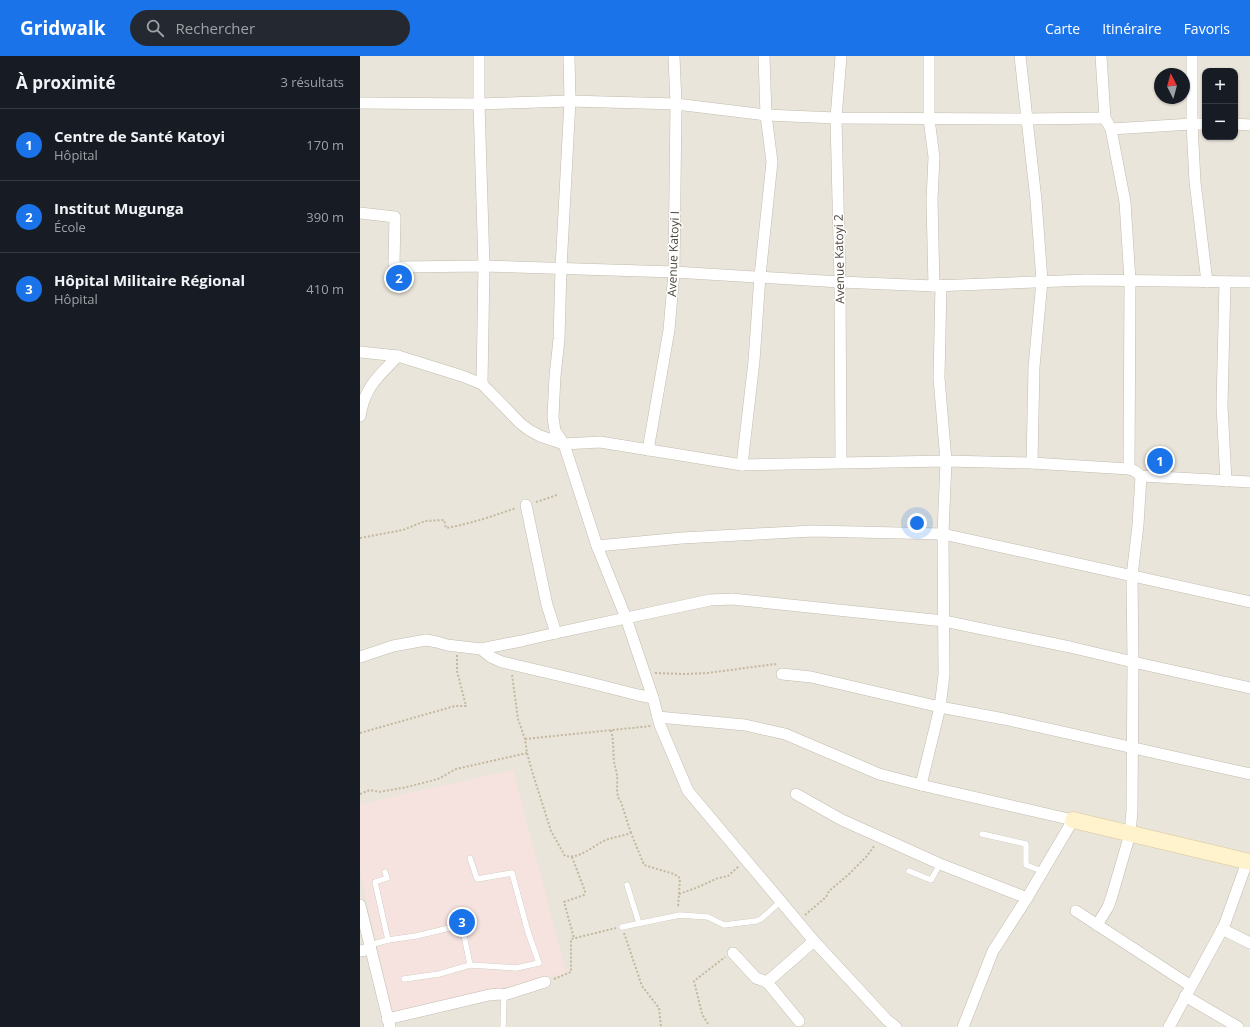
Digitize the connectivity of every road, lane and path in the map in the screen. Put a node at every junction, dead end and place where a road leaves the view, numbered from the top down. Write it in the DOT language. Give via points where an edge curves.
graph roads {
  1 [pos="479,56"];
  2 [pos="569,56"];
  3 [pos="674,56"];
  4 [pos="764,56"];
  5 [pos="841,56"];
  6 [pos="929,56"];
  7 [pos="1020,56"];
  8 [pos="1101,56"];
  9 [pos="1192,56"];
  10 [pos="570,101"];
  11 [pos="360,103"];
  12 [pos="479,104"];
  13 [pos="676,104"];
  14 [pos="766,115"];
  15 [pos="836,118"];
  16 [pos="1105,118"];
  17 [pos="929,119"];
  18 [pos="1028,119"];
  19 [pos="1192,124"];
  20 [pos="1202,124"];
  21 [pos="1238,124"];
  22 [pos="1250,125"];
  23 [pos="1111,129"];
  24 [pos="360,213"];
  25 [pos="484,266"];
  26 [pos="561,268"];
  27 [pos="674,272"];
  28 [pos="760,276"];
  29 [pos="1042,281"];
  30 [pos="1130,281"];
  31 [pos="840,282"];
  32 [pos="1207,282"];
  33 [pos="1225,282"];
  34 [pos="1250,282"];
  35 [pos="938,285"];
  36 [pos="360,352"];
  37 [pos="398,356"];
  38 [pos="482,384"];
  39 [pos="360,416"];
  40 [pos="564,444"];
  41 [pos="648,450"];
  42 [pos="946,461"];
  43 [pos="840,462"];
  44 [pos="1032,463"];
  45 [pos="742,465"];
  46 [pos="1129,469"];
  47 [pos="1141,476"];
  48 [pos="1226,481"];
  49 [pos="1250,482"];
  50 [pos="557,495"];
  51 [pos="526,505"];
  52 [pos="943,534"];
  53 [pos="360,538"];
  54 [pos="597,546"];
  55 [pos="1132,576"];
  56 [pos="1250,602"];
  57 [pos="626,618"];
  58 [pos="944,621"];
  59 [pos="556,633"];
  60 [pos="457,646"];
  61 [pos="481,649"];
  62 [pos="360,657"];
  63 [pos="1133,662"];
  64 [pos="511,664"];
  65 [pos="644,672"];
  66 [pos="782,674"];
  67 [pos="1250,688"];
  68 [pos="653,698"];
  69 [pos="940,707"];
  70 [pos="659,721"];
  71 [pos="610,730"];
  72 [pos="360,733"];
  73 [pos="525,739"];
  74 [pos="1132,747"];
  75 [pos="527,753"];
  76 [pos="1250,774"];
  77 [pos="921,786"];
  78 [pos="360,794"];
  79 [pos="796,794"];
  80 [pos="1073,820"];
  81 [pos="631,833"];
  82 [pos="982,834"];
  83 [pos="1130,834"];
  84 [pos="880,838"];
  85 [pos="572,857"];
  86 [pos="470,858"];
  87 [pos="746,859"];
  88 [pos="1249,862"];
  89 [pos="940,864"];
  90 [pos="909,871"];
  91 [pos="1042,871"];
  92 [pos="385,872"];
  93 [pos="626,885"];
  94 [pos="679,894"];
  95 [pos="1027,898"];
  96 [pos="781,901"];
  97 [pos="360,905"];
  98 [pos="1076,911"];
  99 [pos="677,915"];
  100 [pos="798,922"];
  101 [pos="639,923"];
  102 [pos="1097,925"];
  103 [pos="622,927"];
  104 [pos="1222,929"];
  105 [pos="574,938"];
  106 [pos="388,940"];
  107 [pos="814,941"];
  108 [pos="1250,943"];
  109 [pos="366,948"];
  110 [pos="733,953"];
  111 [pos="470,965"];
  112 [pos="404,979"];
  113 [pos="545,982"];
  114 [pos="766,982"];
  115 [pos="1188,991"];
  116 [pos="504,995"];
  117 [pos="799,1021"];
  118 [pos="388,1023"];
  119 [pos="708,1024"];
  120 [pos="884,1024"];
  121 [pos="502,1027"];
  122 [pos="661,1027"];
  123 [pos="896,1027"];
  124 [pos="963,1027"];
  125 [pos="1169,1027"];
  126 [pos="1238,1027"];
  1 -- 12 [label="street"];
  2 -- 10 [label="street"];
  3 -- 13 [label="street, Avenue Katoyi I"];
  4 -- 14 [label="street"];
  5 -- 15 [label="street, Avenue Katoyi 2"];
  6 -- 17 [label="street"];
  7 -- 18 [label="street"];
  8 -- 16 [label="street"];
  9 -- 19 [label="street"];
  10 -- 12 [label="street"];
  10 -- 13 [label="street"];
  10 -- 26 [label="street"];
  11 -- 12 [label="street"];
  12 -- 25 [label="street"];
  13 -- 14 [label="street"];
  13 -- 27 [label="street, Avenue Katoyi I"];
  14 -- 15 [label="street"];
  14 -- 28 [label="street" via="772,162"];
  15 -- 17 [label="street"];
  15 -- 31 [label="street, Avenue Katoyi 2"];
  16 -- 18 [label="street"];
  16 -- 23 [label="street"];
  17 -- 18 [label="street"];
  17 -- 35 [label="street" via="934,157 932,200"];
  18 -- 29 [label="street"];
  19 -- 20 [label="street"];
  19 -- 23 [label="street"];
  19 -- 32 [label="street" via="1195,188"];
  21 -- 22 [label="street"];
  23 -- 30 [label="street" via="1125,202"];
  24 -- 25 [label="street" via="395,217 394,264 398,267"];
  25 -- 26 [label="street"];
  25 -- 38 [label="street"];
  26 -- 27 [label="street"];
  26 -- 40 [label="street" via="553,417 556,431"];
  27 -- 28 [label="street"];
  27 -- 41 [label="street, Avenue Katoyi I" via="669,330"];
  28 -- 31 [label="street"];
  28 -- 45 [label="street" via="754,361"];
  29 -- 30 [label="street"];
  29 -- 35 [label="street"];
  29 -- 44 [label="street" via="1034,367"];
  30 -- 32 [label="street"];
  30 -- 46 [label="street"];
  31 -- 35 [label="street"];
  31 -- 43 [label="street, Avenue Katoyi 2"];
  32 -- 33 [label="street"];
  33 -- 34 [label="street"];
  33 -- 48 [label="street" via="1222,406"];
  35 -- 42 [label="street" via="938,378"];
  36 -- 37 [label="street"];
  37 -- 38 [label="street"];
  37 -- 39 [label="street" via="368,390 362,402"];
  38 -- 40 [label="street" via="524,427 540,436"];
  40 -- 41 [label="street" via="600,442"];
  40 -- 54 [label="street"];
  41 -- 45 [label="street"];
  42 -- 43 [label="street"];
  42 -- 44 [label="street"];
  42 -- 52 [label="street"];
  43 -- 45 [label="street"];
  44 -- 46 [label="street"];
  46 -- 47 [label="street"];
  47 -- 48 [label="street"];
  47 -- 55 [label="street"];
  48 -- 49 [label="street"];
  50 -- 51 [label="path"];
  51 -- 53 [label="path" via="462,525 446,528 444,520 425,521 403,530"];
  51 -- 59 [label="street" via="547,605"];
  52 -- 54 [label="street" via="813,531 682,538"];
  52 -- 55 [label="street"];
  52 -- 58 [label="street"];
  54 -- 57 [label="street"];
  55 -- 56 [label="street"];
  55 -- 63 [label="street"];
  57 -- 58 [label="street" via="710,600 732,599"];
  57 -- 59 [label="street"];
  57 -- 65 [label="street"];
  58 -- 63 [label="street"];
  58 -- 69 [label="street" via="944,675"];
  59 -- 61 [label="street"];
  60 -- 61 [label="street"];
  60 -- 62 [label="street" via="426,640 393,646"];
  60 -- 72 [label="path" via="457,671 466,706 455,706"];
  61 -- 64 [label="street" via="495,660"];
  63 -- 67 [label="street"];
  63 -- 74 [label="street"];
  64 -- 68 [label="street"];
  64 -- 73 [label="path" via="518,719"];
  65 -- 66 [label="path" via="684,674 775,664"];
  65 -- 68 [label="street"];
  66 -- 69 [label="street" via="812,677"];
  68 -- 70 [label="street"];
  69 -- 74 [label="street"];
  69 -- 77 [label="street"];
  70 -- 71 [label="path"];
  70 -- 77 [label="street" via="745,725 785,734 879,774"];
  70 -- 87 [label="street" via="690,793"];
  71 -- 73 [label="path"];
  71 -- 81 [label="path" via="619,801 622,802"];
  73 -- 75 [label="path"];
  74 -- 76 [label="street"];
  74 -- 83 [label="street"];
  75 -- 78 [label="path" via="456,769 438,779 407,787 379,792 370,790"];
  75 -- 85 [label="path" via="551,831 565,856"];
  77 -- 80 [label="street"];
  79 -- 84 [label="street"];
  80 -- 83 [label="street"];
  80 -- 91 [label="street"];
  81 -- 85 [label="path" via="606,840"];
  81 -- 94 [label="path" via="644,865 680,878"];
  82 -- 91 [label="lane" via="1026,844 1026,865"];
  83 -- 88 [label="street"];
  83 -- 102 [label="street" via="1109,903"];
  84 -- 89 [label="street"];
  84 -- 100 [label="path" via="866,857"];
  85 -- 105 [label="path" via="585,891 584,895 564,902"];
  86 -- 111 [label="lane" via="477,879 512,873 539,963 516,968"];
  87 -- 94 [label="path" via="728,876"];
  87 -- 96 [label="street"];
  88 -- 104 [label="street"];
  89 -- 90 [label="lane" via="931,880"];
  89 -- 95 [label="street"];
  91 -- 95 [label="street"];
  92 -- 106 [label="lane" via="387,878 375,882"];
  93 -- 101 [label="lane"];
  94 -- 99 [label="path"];
  95 -- 124 [label="street" via="992,951"];
  96 -- 99 [label="lane" via="756,921 724,925 708,917"];
  96 -- 100 [label="street"];
  97 -- 109 [label="street"];
  98 -- 102 [label="street"];
  99 -- 101 [label="lane"];
  100 -- 107 [label="street"];
  101 -- 103 [label="lane"];
  102 -- 115 [label="street" via="1146,956"];
  103 -- 105 [label="path"];
  103 -- 122 [label="path" via="642,986 658,1008"];
  104 -- 108 [label="street"];
  104 -- 115 [label="street"];
  105 -- 113 [label="path" via="570,940 571,972"];
  106 -- 109 [label="lane"];
  106 -- 111 [label="lane" via="462,925"];
  107 -- 114 [label="street"];
  107 -- 120 [label="street"];
  109 -- 118 [label="street"];
  110 -- 114 [label="street" via="756,978"];
  110 -- 119 [label="path" via="694,981 702,1014"];
  111 -- 112 [label="lane" via="439,974"];
  113 -- 116 [label="street"];
  114 -- 117 [label="street"];
  115 -- 125 [label="street"];
  115 -- 126 [label="street"];
  116 -- 118 [label="street" via="489,995"];
  116 -- 121 [label="lane"];
  120 -- 123 [label="street"];
}
